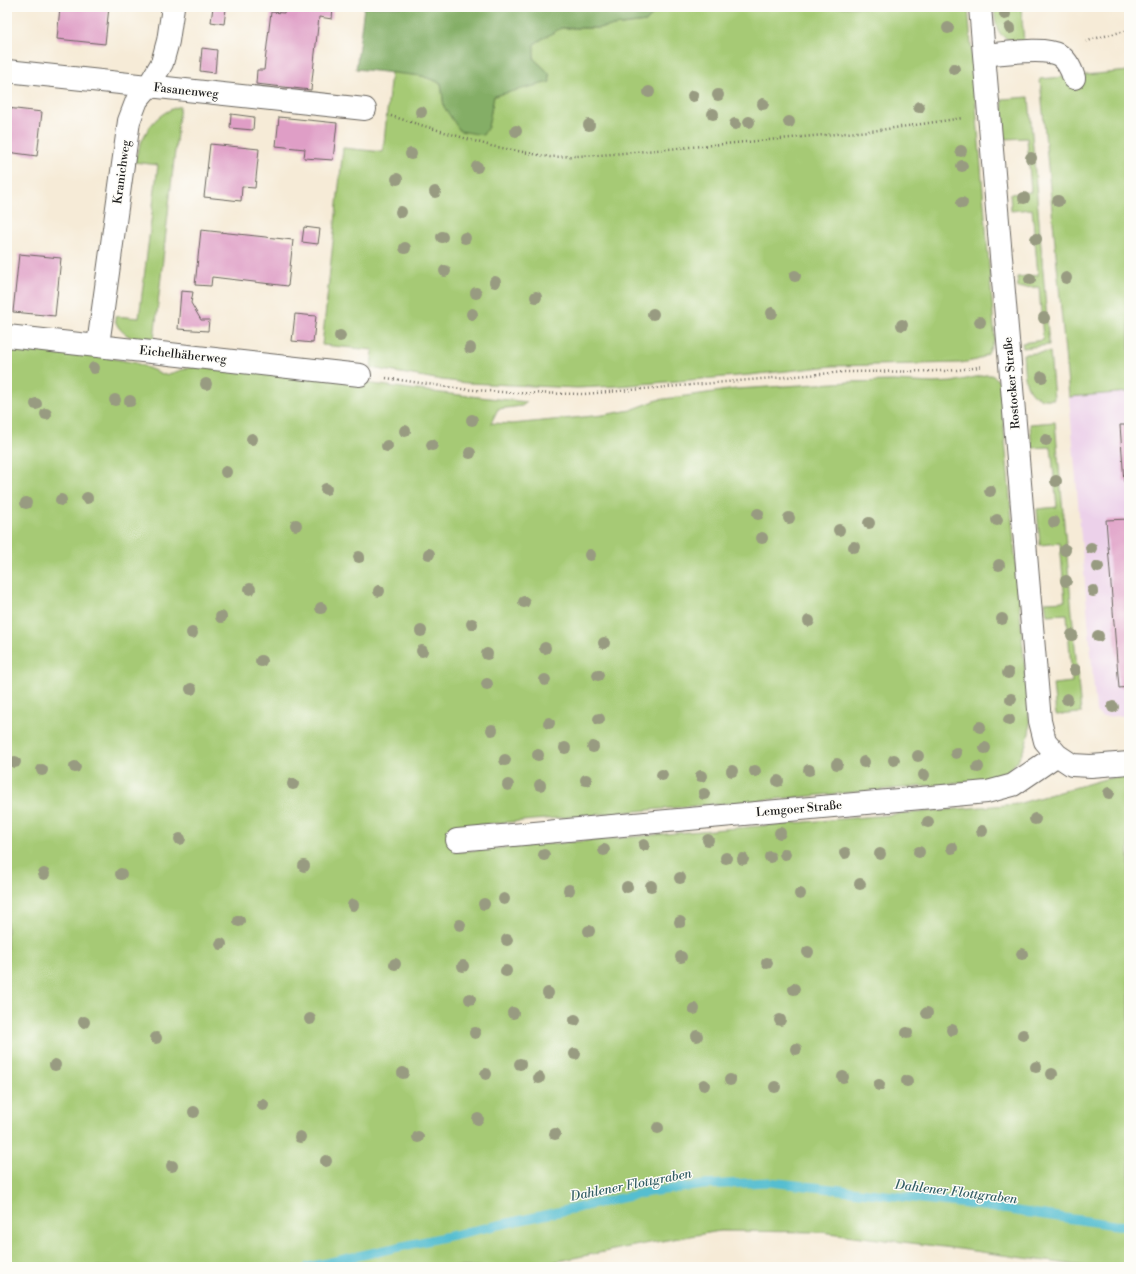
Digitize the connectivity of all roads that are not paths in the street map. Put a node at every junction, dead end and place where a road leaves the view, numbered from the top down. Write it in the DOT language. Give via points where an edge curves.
graph roads {
  1 [pos="173,7"];
  2 [pos="980,7"];
  3 [pos="984,55"];
  4 [pos="7,71"];
  5 [pos="1074,78"];
  6 [pos="148,87"];
  7 [pos="365,109"];
  8 [pos="7,336"];
  9 [pos="98,345"];
  10 [pos="360,375"];
  11 [pos="1057,755"];
  12 [pos="1129,763"];
  13 [pos="457,840"];
  1 -- 6 [label="street, Kranichweg" via="162,63"];
  2 -- 3 [label="street, Rostocker Straße"];
  3 -- 5 [label="street" via="1039,50 1058,55 1069,64"];
  3 -- 11 [label="street, Rostocker Straße" via="1040,721 1045,741"];
  4 -- 6 [label="street, Fasanenweg"];
  6 -- 7 [label="street, Fasanenweg"];
  6 -- 9 [label="street, Kranichweg" via="137,100 129,121"];
  8 -- 9 [label="street, Eichelhäherweg"];
  9 -- 10 [label="street, Eichelhäherweg"];
  11 -- 12 [label="street" via="1072,765"];
  11 -- 13 [label="street, Lemgoer Straße" via="1013,785 987,792"];
}
